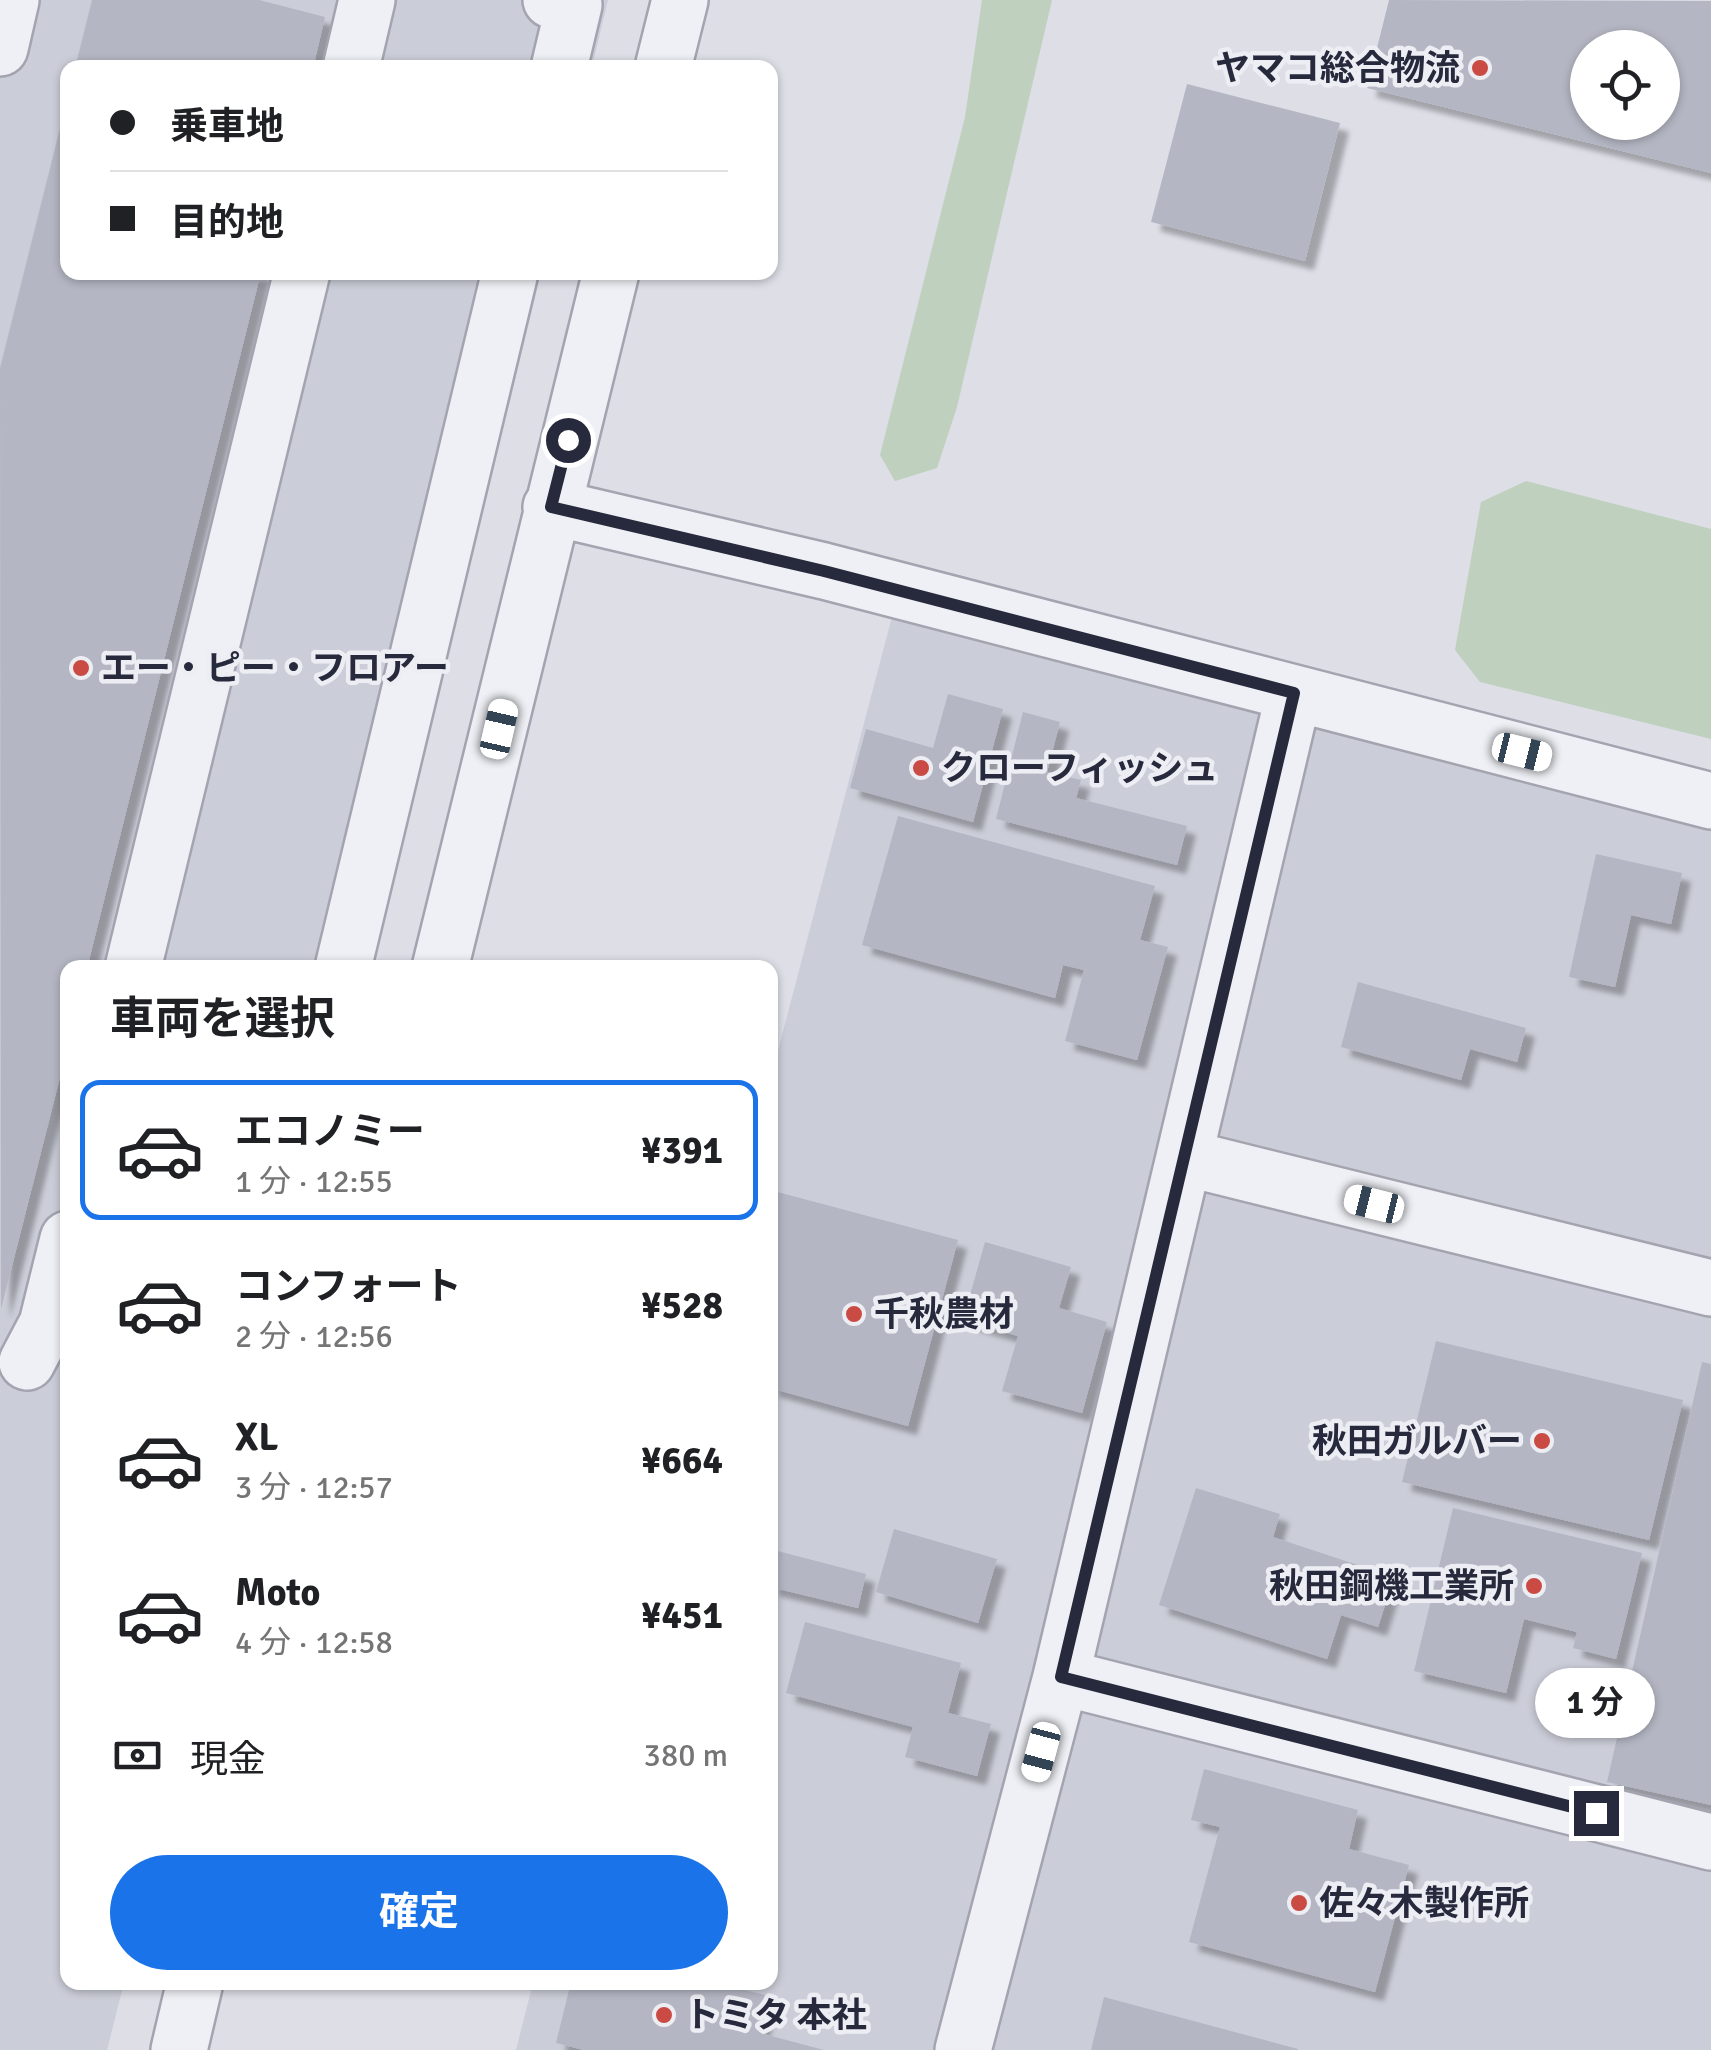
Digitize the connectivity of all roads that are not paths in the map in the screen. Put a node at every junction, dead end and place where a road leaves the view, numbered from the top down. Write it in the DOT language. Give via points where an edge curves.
graph roads {
  1 [pos="11,0"];
  2 [pos="368,0"];
  3 [pos="552,0"];
  4 [pos="680,0"];
  5 [pos="0,48"];
  6 [pos="353,60"];
  7 [pos="561,60"];
  8 [pos="665,60"];
  9 [pos="300,280"];
  10 [pos="508,280"];
  11 [pos="609,280"];
  12 [pos="551,507"];
  13 [pos="1294,693"];
  14 [pos="1711,800"];
  15 [pos="135,960"];
  16 [pos="345,960"];
  17 [pos="442,960"];
  18 [pos="1186,1158"];
  19 [pos="60,1273"];
  20 [pos="1711,1288"];
  21 [pos="42,1348"];
  22 [pos="1061,1677"];
  23 [pos="1711,1842"];
  24 [pos="193,1990"];
  25 [pos="179,2050"];
  26 [pos="963,2050"];
  1 -- 5 [label="street"];
  2 -- 6 [label="street"];
  3 -- 7 [label="street" via="574,5"];
  4 -- 8 [label="street"];
  9 -- 15 [label="street"];
  10 -- 16 [label="street"];
  11 -- 12 [label="street"];
  12 -- 13 [label="street"];
  12 -- 17 [label="street"];
  13 -- 14 [label="street"];
  13 -- 18 [label="street"];
  18 -- 20 [label="street"];
  18 -- 22 [label="street"];
  19 -- 21 [label="street"];
  22 -- 23 [label="street"];
  22 -- 26 [label="street"];
  24 -- 25 [label="street"];
}
